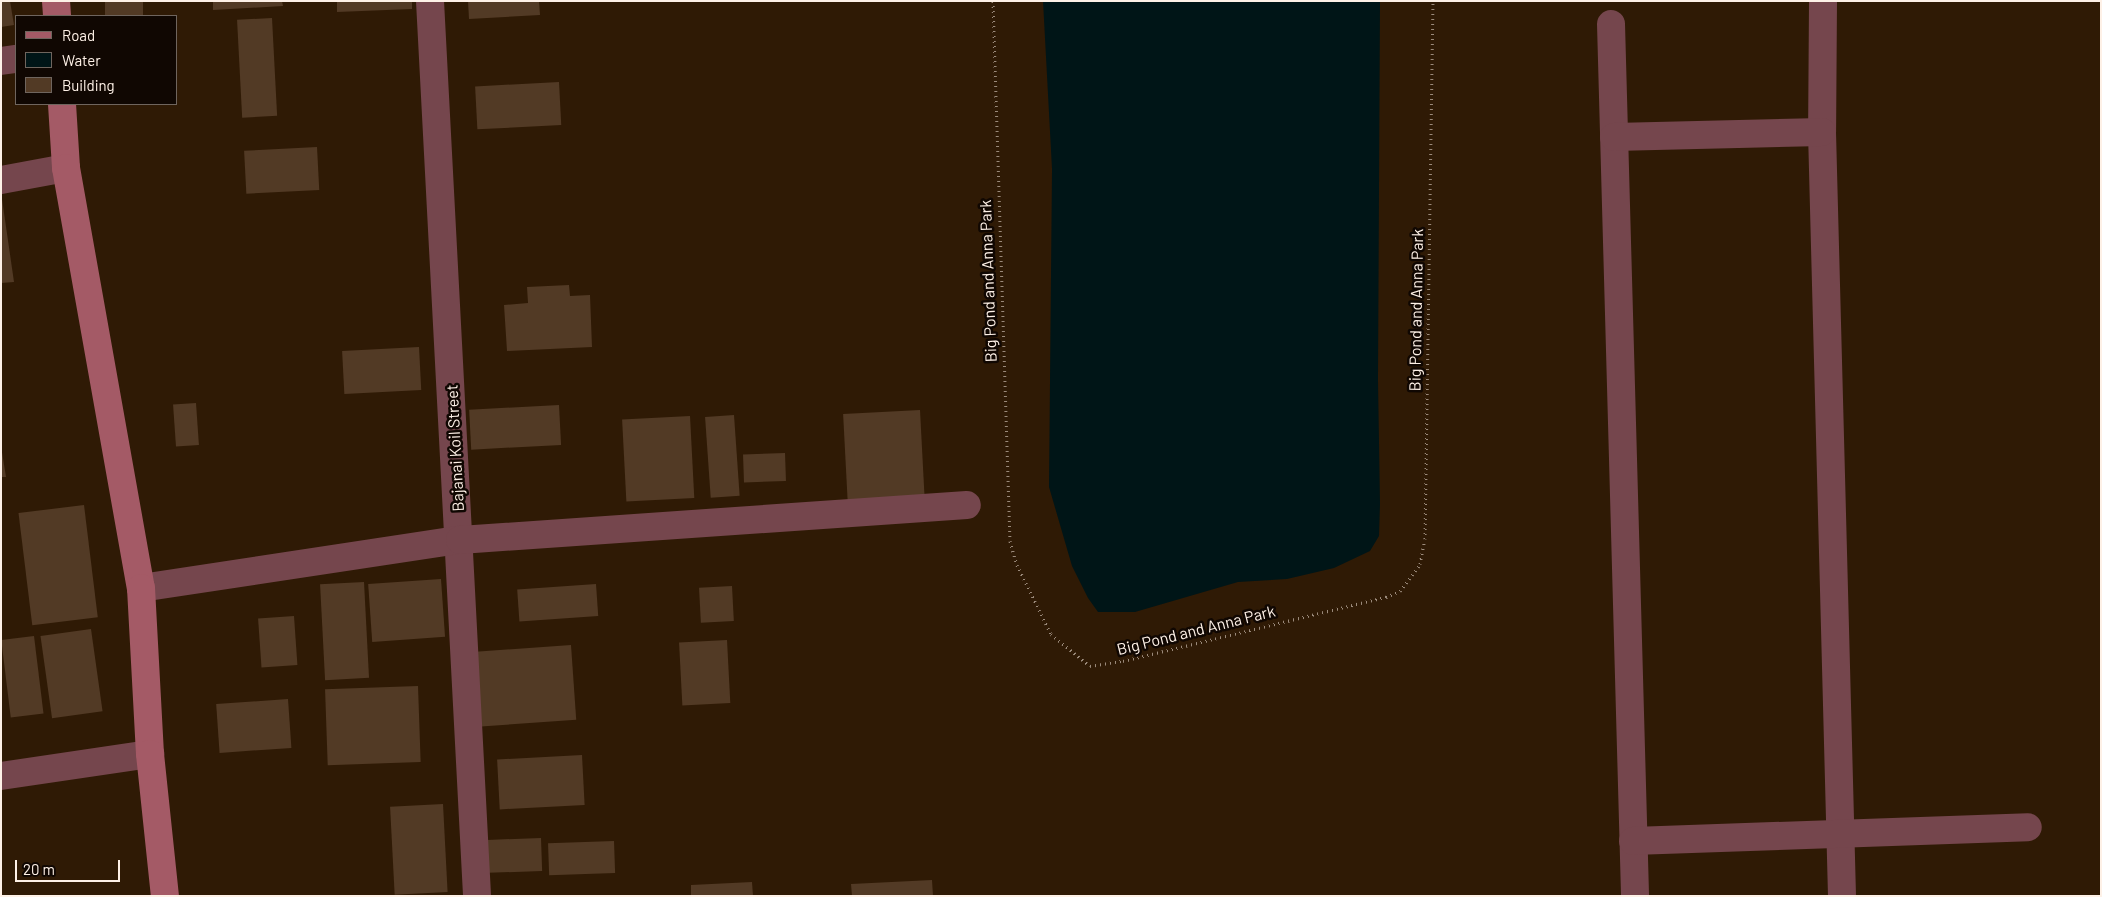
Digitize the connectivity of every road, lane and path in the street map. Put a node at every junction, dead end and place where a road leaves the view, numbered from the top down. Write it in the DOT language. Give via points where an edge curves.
graph roads {
  1 [pos="56,1"];
  2 [pos="430,1"];
  3 [pos="993,1"];
  4 [pos="1433,1"];
  5 [pos="1823,1"];
  6 [pos="57,15"];
  7 [pos="1611,24"];
  8 [pos="15,59"];
  9 [pos="1,61"];
  10 [pos="62,105"];
  11 [pos="1822,132"];
  12 [pos="1614,137"];
  13 [pos="66,168"];
  14 [pos="1,180"];
  15 [pos="967,505"];
  16 [pos="460,540"];
  17 [pos="140,588"];
  18 [pos="150,754"];
  19 [pos="1,776"];
  20 [pos="2028,827"];
  21 [pos="1840,834"];
  22 [pos="1633,841"];
  23 [pos="165,896"];
  24 [pos="477,896"];
  25 [pos="1635,896"];
  26 [pos="1842,896"];
  1 -- 6 [label="street"];
  2 -- 16 [label="street, Bajanai Koil Street"];
  3 -- 4 [label="path, Big Pond and Anna Park" via="1010,541 1017,565 1047,628 1090,666 1123,661 1386,597 1400,591 1420,564 1425,530"];
  5 -- 11 [label="street"];
  7 -- 12 [label="street"];
  8 -- 9 [label="street"];
  10 -- 13 [label="street"];
  11 -- 12 [label="street"];
  11 -- 21 [label="street"];
  12 -- 22 [label="street"];
  13 -- 14 [label="street"];
  13 -- 17 [label="street"];
  15 -- 16 [label="street"];
  16 -- 17 [label="street"];
  16 -- 24 [label="street, Bajanai Koil Street"];
  17 -- 18 [label="street"];
  18 -- 19 [label="street"];
  18 -- 23 [label="street"];
  20 -- 21 [label="street"];
  21 -- 22 [label="street"];
  21 -- 26 [label="street"];
  22 -- 25 [label="street"];
}
